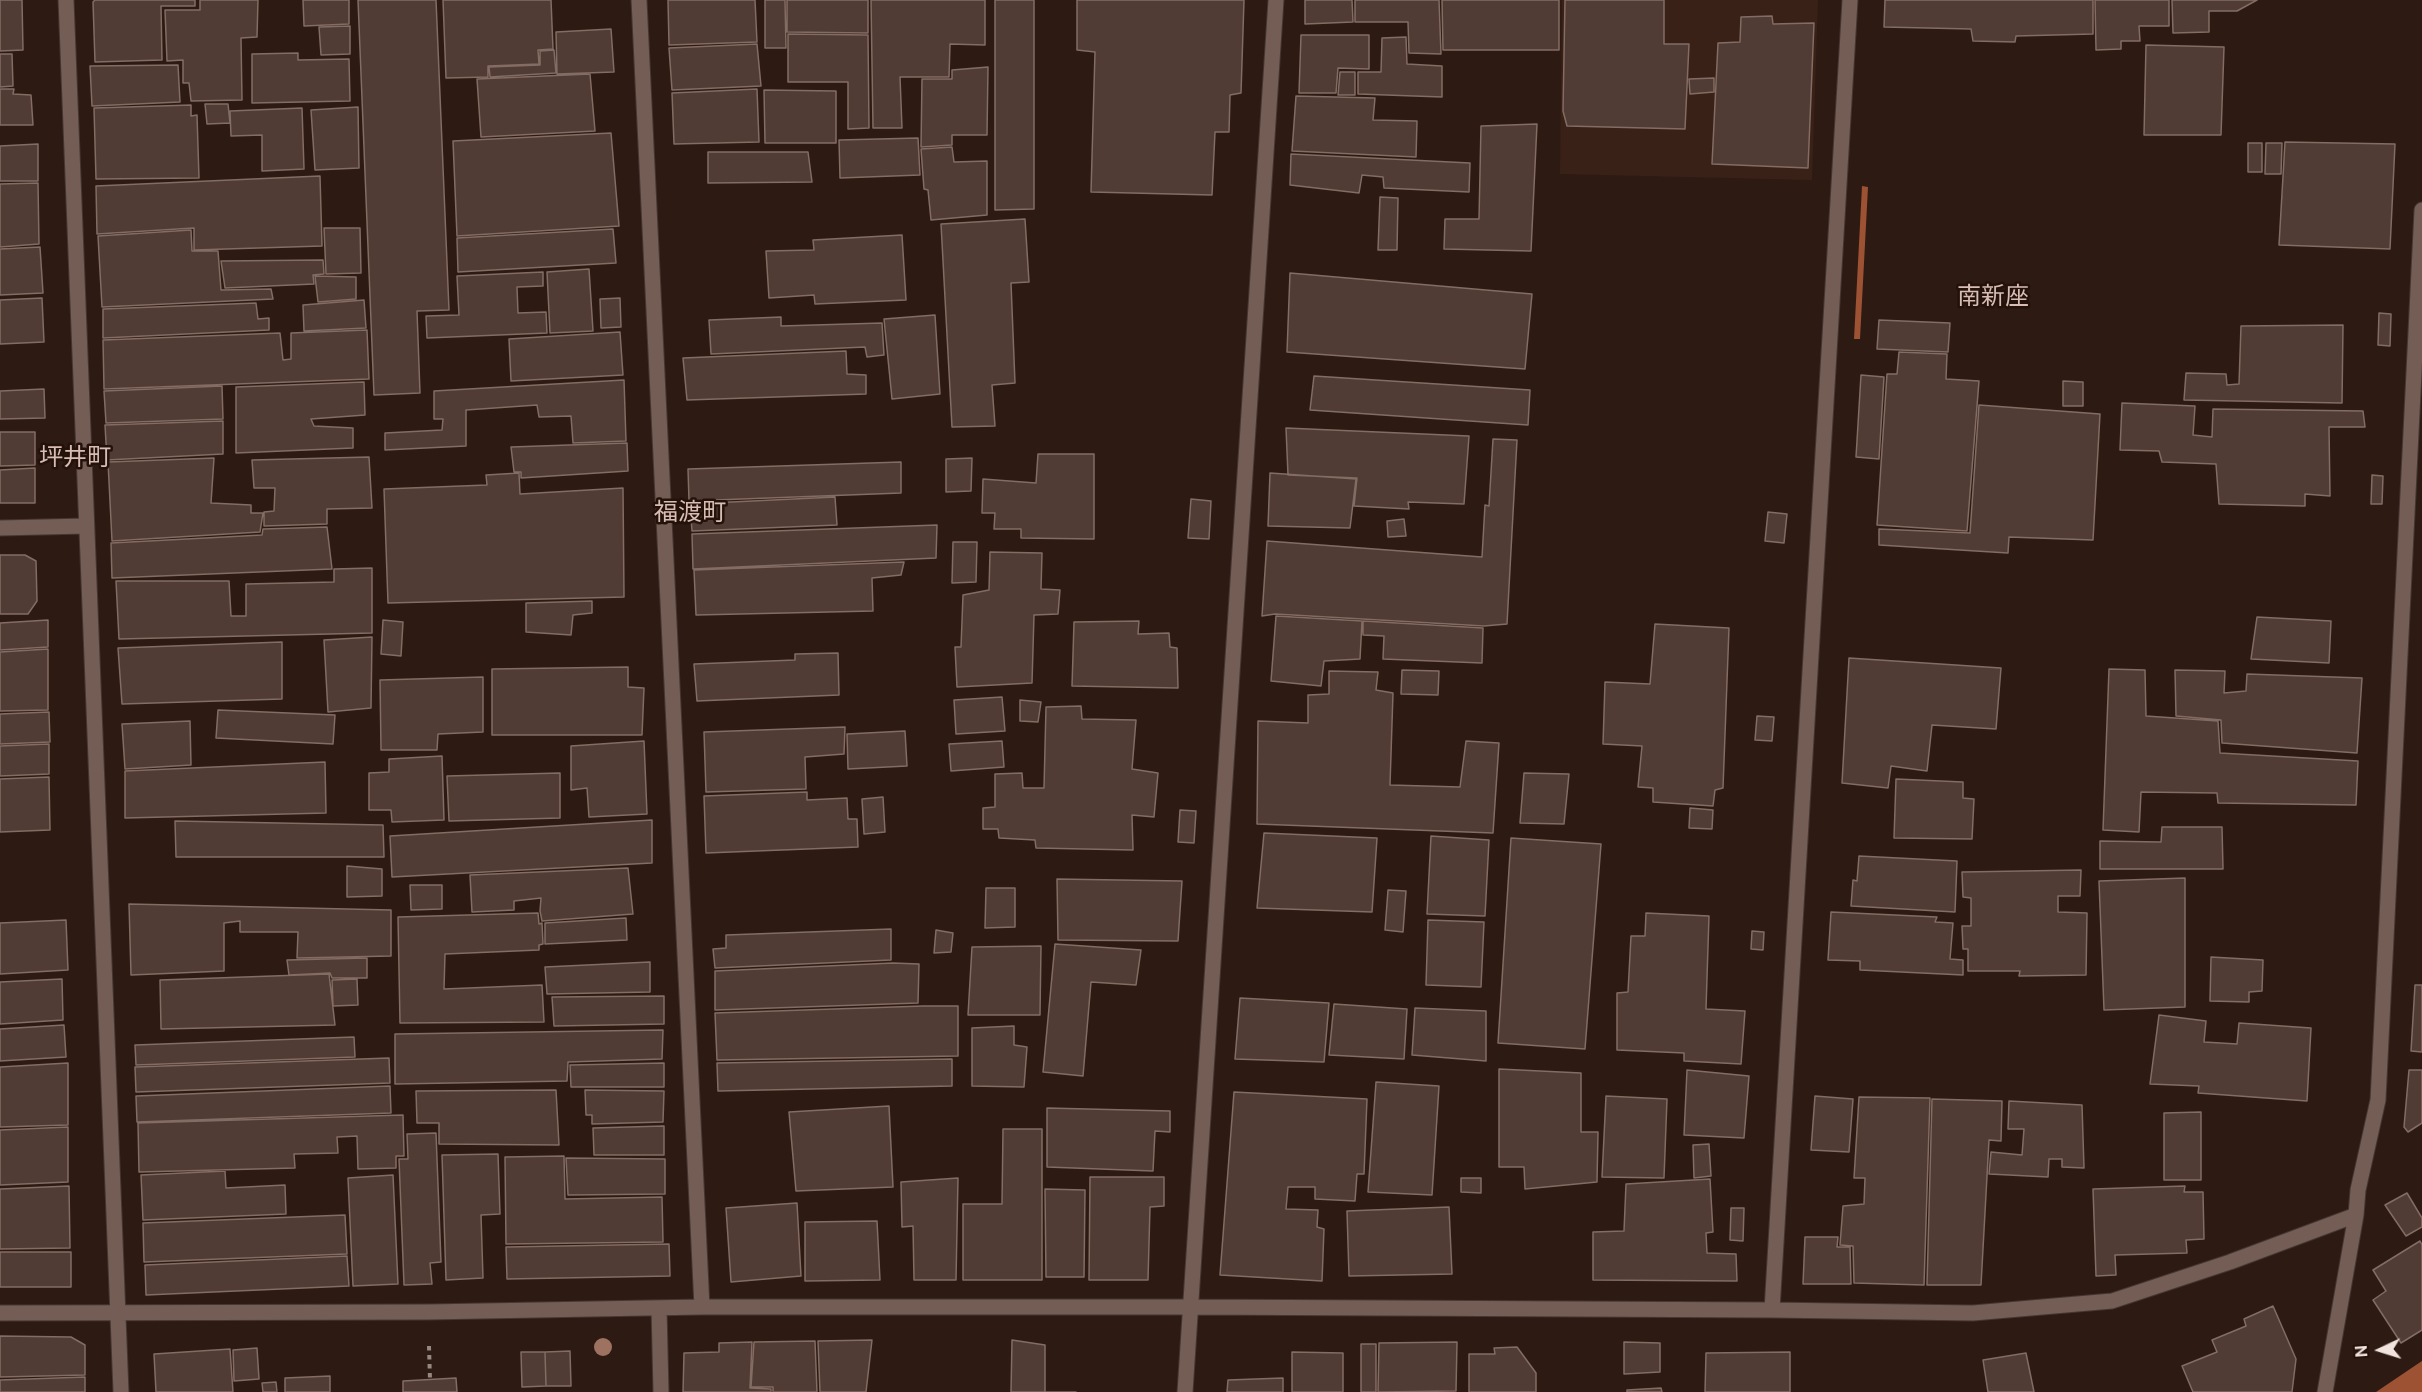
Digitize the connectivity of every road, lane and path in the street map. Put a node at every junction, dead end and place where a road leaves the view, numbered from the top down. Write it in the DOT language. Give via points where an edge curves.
graph roads {
  1 [pos="66,0"];
  2 [pos="639,0"];
  3 [pos="1276,0"];
  4 [pos="1850,0"];
  5 [pos="2422,210"];
  6 [pos="86,526"];
  7 [pos="0,528"];
  8 [pos="2356,1215"];
  9 [pos="702,1307"];
  10 [pos="1191,1307"];
  11 [pos="659,1308"];
  12 [pos="1772,1310"];
  13 [pos="0,1313"];
  14 [pos="118,1315"];
  15 [pos="121,1392"];
  16 [pos="662,1392"];
  17 [pos="1185,1392"];
  18 [pos="2325,1392"];
  1 -- 6 [label="street"];
  2 -- 9 [label="street"];
  3 -- 10 [label="street"];
  4 -- 12 [label="street"];
  5 -- 8 [label="street" via="2378,1100"];
  6 -- 7 [label="street"];
  6 -- 14 [label="street"];
  8 -- 12 [label="street" via="2112,1301 1973,1313"];
  8 -- 18 [label="street"];
  9 -- 10 [label="street"];
  9 -- 11 [label="street"];
  10 -- 12 [label="street"];
  10 -- 17 [label="street"];
  11 -- 14 [label="street"];
  11 -- 16 [label="street"];
  13 -- 14 [label="street"];
  14 -- 15 [label="street"];
}
